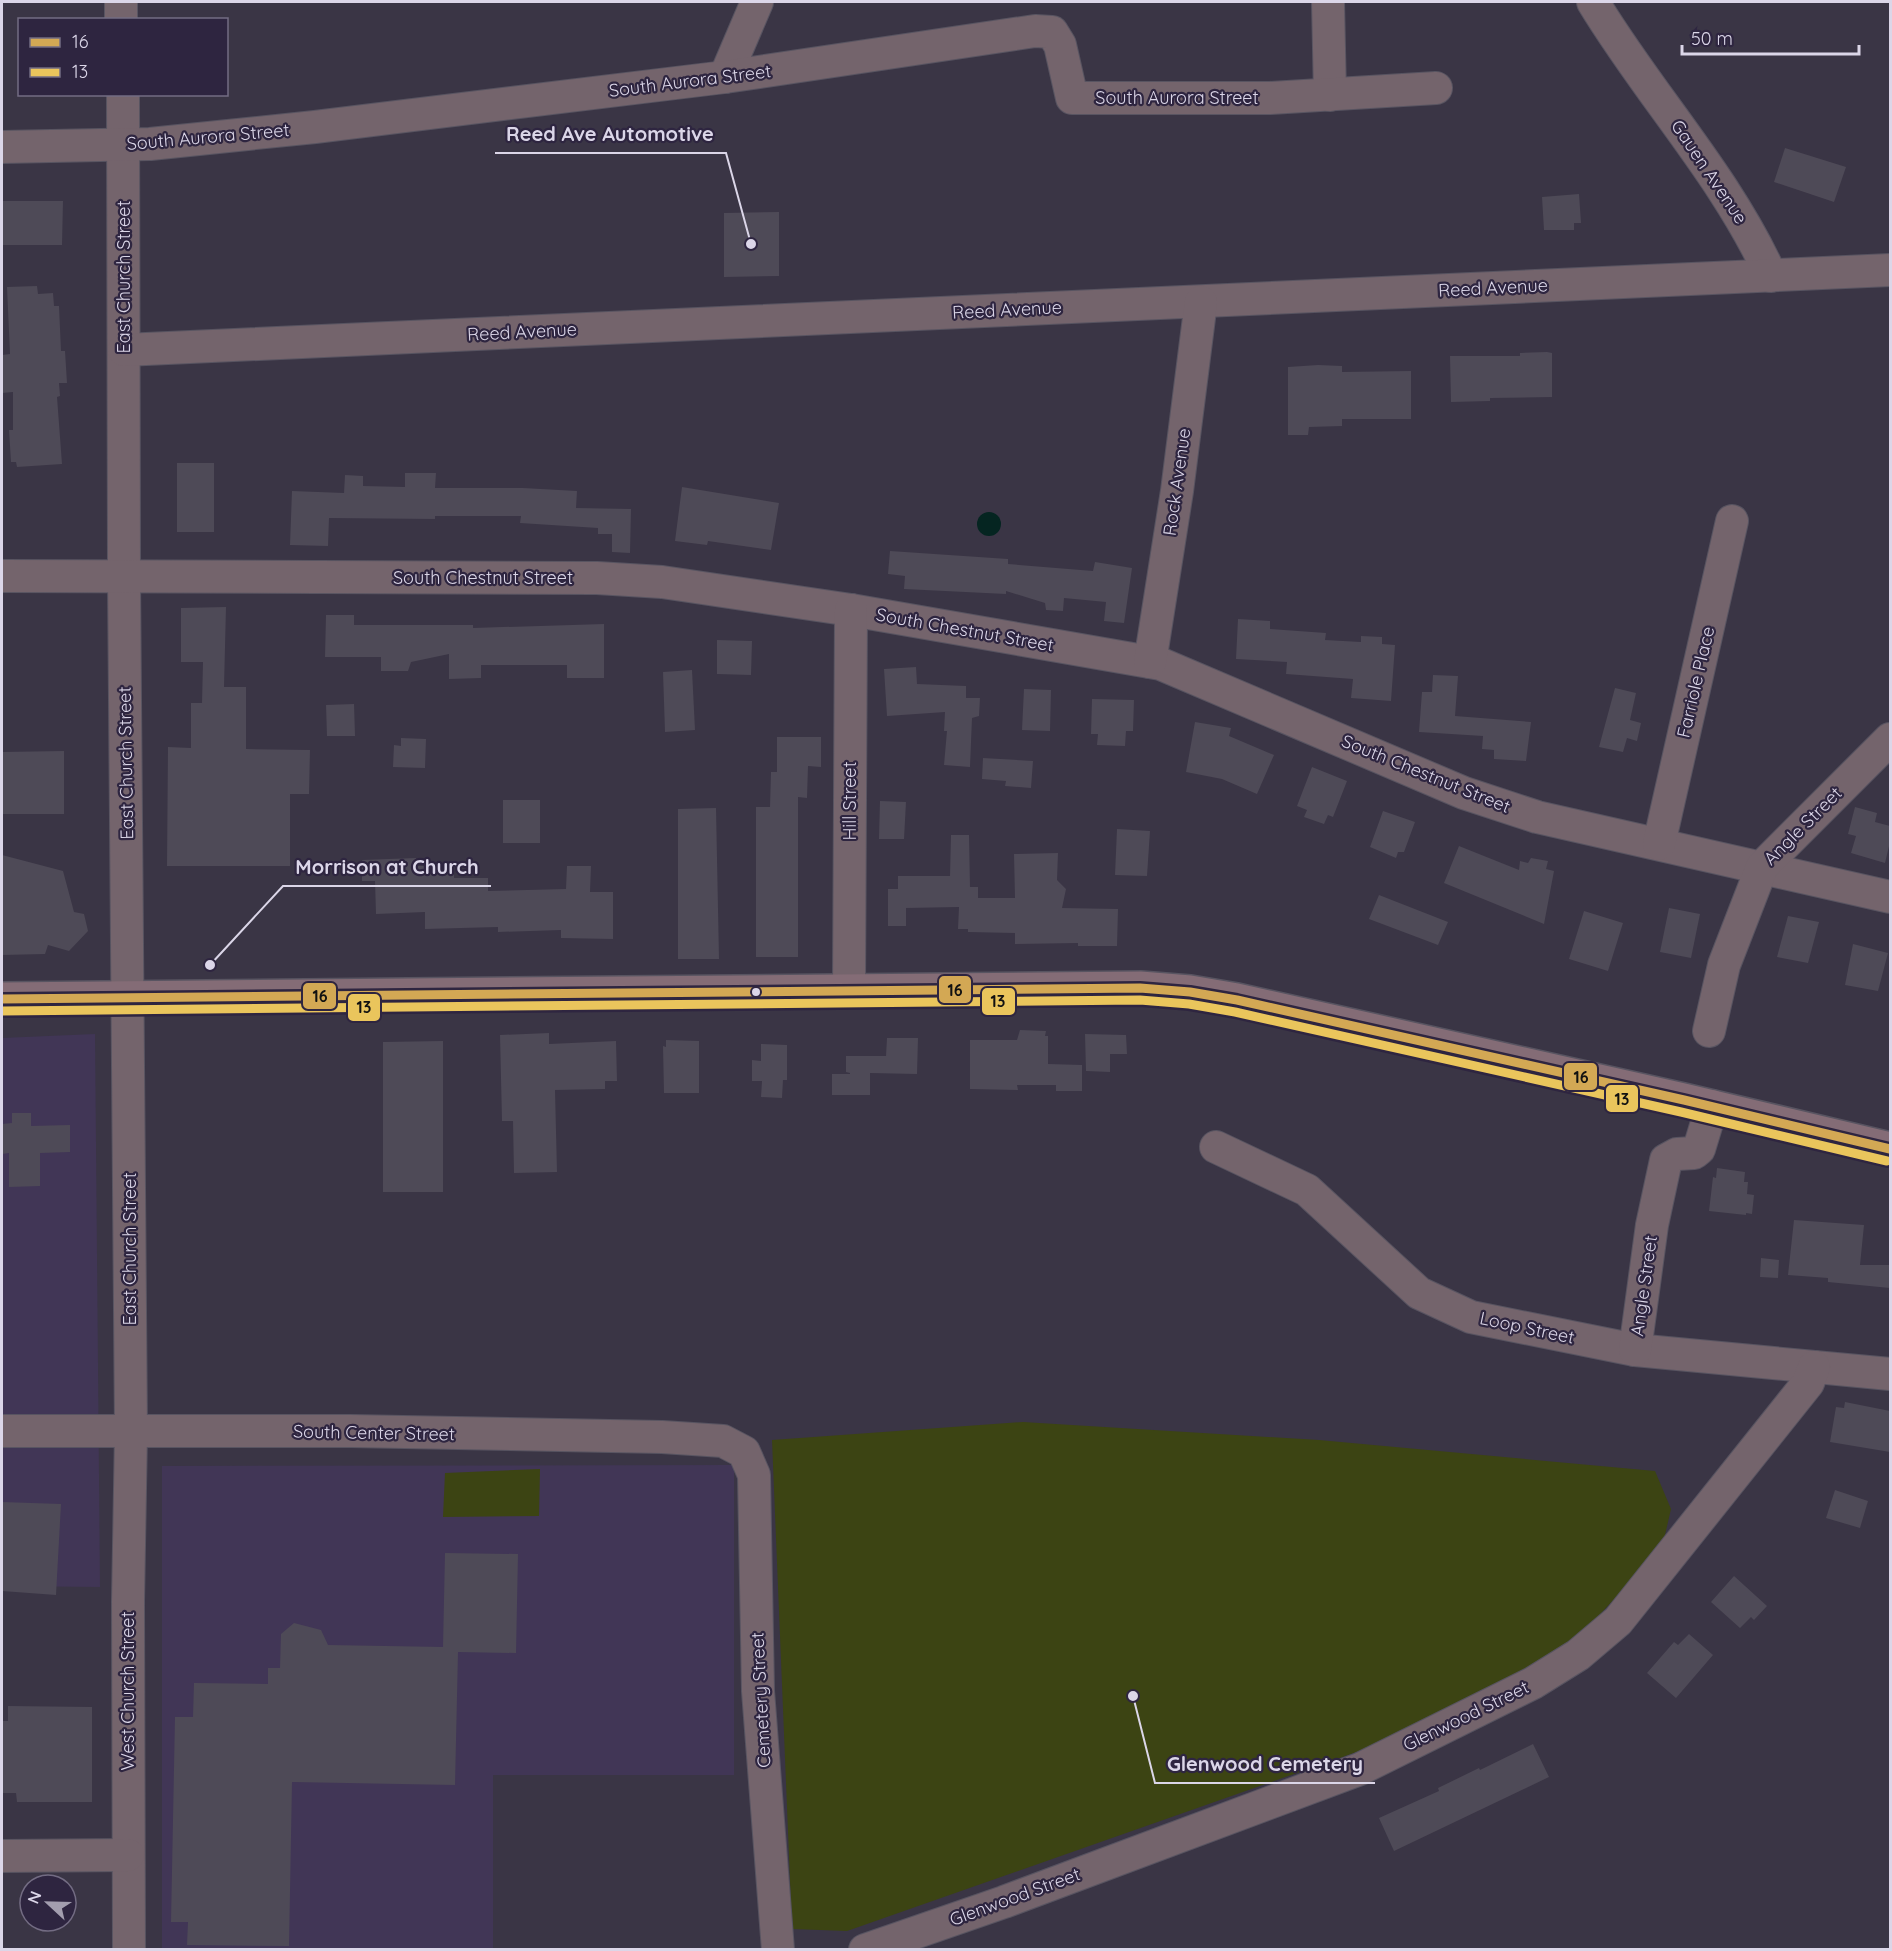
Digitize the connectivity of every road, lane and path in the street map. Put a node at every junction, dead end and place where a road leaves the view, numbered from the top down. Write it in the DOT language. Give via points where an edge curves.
graph roads {
  1 [pos="121,2"];
  2 [pos="757,2"];
  3 [pos="1328,2"];
  4 [pos="1593,2"];
  5 [pos="122,18"];
  6 [pos="725,77"];
  7 [pos="1436,88"];
  8 [pos="1330,95"];
  9 [pos="123,96"];
  10 [pos="124,145"];
  11 [pos="2,147"];
  12 [pos="1890,270"];
  13 [pos="1770,276"];
  14 [pos="1201,302"];
  15 [pos="124,350"];
  16 [pos="1732,520"];
  17 [pos="2,576"];
  18 [pos="124,577"];
  19 [pos="852,610"];
  20 [pos="1150,662"];
  21 [pos="1890,739"];
  22 [pos="1659,844"];
  23 [pos="1762,867"];
  24 [pos="1890,897"];
  25 [pos="849,991"];
  26 [pos="128,998"];
  27 [pos="2,999"];
  28 [pos="1709,1032"];
  29 [pos="1712,1106"];
  30 [pos="1216,1146"];
  31 [pos="1890,1149"];
  32 [pos="1635,1350"];
  33 [pos="1814,1367"];
  34 [pos="1890,1374"];
  35 [pos="2,1431"];
  36 [pos="131,1432"];
  37 [pos="744,1452"];
  38 [pos="128,1855"];
  39 [pos="2,1856"];
  40 [pos="129,1950"];
  41 [pos="778,1950"];
  42 [pos="865,1950"];
  1 -- 5 [label="street"];
  2 -- 6 [label="street"];
  3 -- 8 [label="street"];
  4 -- 13 [label="street, Gauen Avenue" via="1721,188 1749,232"];
  6 -- 8 [label="street, South Aurora Street" via="1035,31 1052,32 1060,45 1072,98"];
  6 -- 10 [label="street, South Aurora Street" via="315,127"];
  7 -- 8 [label="street, South Aurora Street"];
  9 -- 10 [label="street, East Church Street"];
  10 -- 11 [label="street, South Aurora Street"];
  10 -- 15 [label="street, East Church Street"];
  12 -- 13 [label="street, Reed Avenue"];
  13 -- 14 [label="street, Reed Avenue"];
  14 -- 15 [label="street, Reed Avenue"];
  14 -- 20 [label="street, Rock Avenue"];
  15 -- 18 [label="street, East Church Street"];
  16 -- 22 [label="street, Farriole Place"];
  17 -- 18 [label="street, South Chestnut Street"];
  18 -- 19 [label="street, South Chestnut Street" via="597,578 662,582"];
  18 -- 26 [label="street, East Church Street"];
  19 -- 20 [label="street, South Chestnut Street"];
  19 -- 25 [label="street, Hill Street"];
  20 -- 22 [label="street, South Chestnut Street" via="1464,793 1537,817"];
  21 -- 23 [label="street, Angle Street"];
  22 -- 23 [label="street, South Chestnut Street"];
  23 -- 24 [label="street, South Chestnut Street"];
  23 -- 28 [label="street, Angle Street" via="1724,965"];
  25 -- 26 [label="main road"];
  25 -- 29 [label="main road" via="1140,988 1190,992"];
  26 -- 27 [label="main road"];
  26 -- 36 [label="street, East Church Street"];
  29 -- 31 [label="main road"];
  29 -- 32 [label="street, Angle Street" via="1700,1149 1666,1160 1652,1225"];
  30 -- 32 [label="street, Loop Street" via="1308,1190 1419,1293 1471,1317"];
  32 -- 33 [label="street, Loop Street"];
  33 -- 34 [label="street, Loop Street"];
  33 -- 42 [label="street, Glenwood Street" via="1808,1383 1618,1621 1578,1655 1533,1683 1360,1769"];
  35 -- 36 [label="street, South Center Street"];
  36 -- 37 [label="street, South Center Street" via="351,1431 662,1437 723,1441"];
  36 -- 38 [label="street, West Church Street"];
  37 -- 41 [label="street, Cemetery Street" via="754,1475 758,1691"];
  38 -- 39 [label="street"];
  38 -- 40 [label="street, West Church Street"];
}
